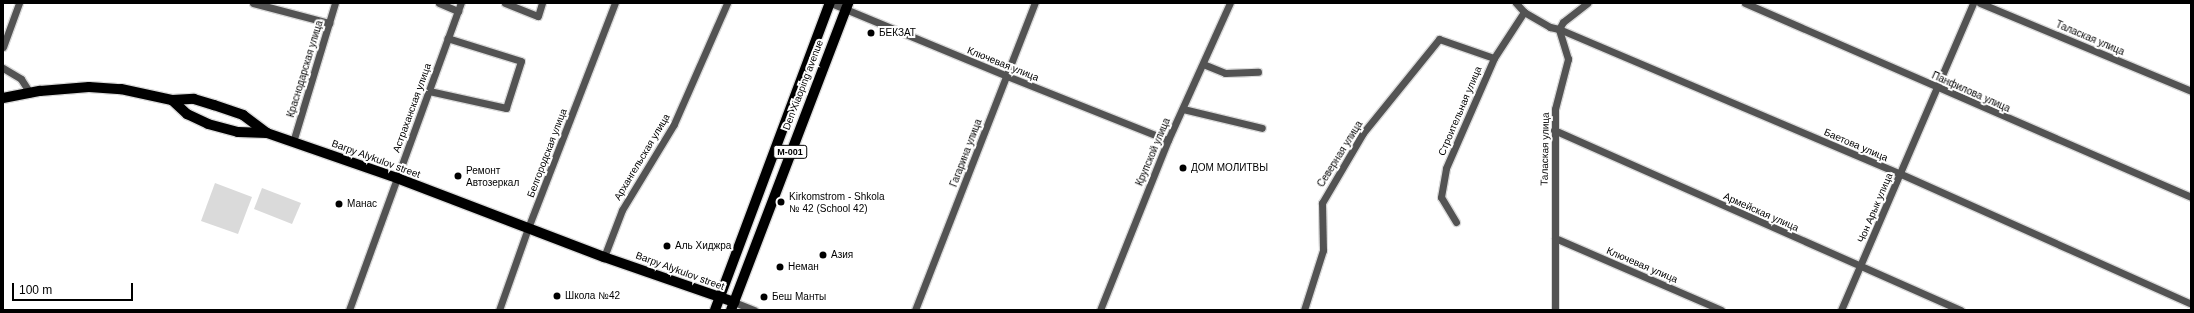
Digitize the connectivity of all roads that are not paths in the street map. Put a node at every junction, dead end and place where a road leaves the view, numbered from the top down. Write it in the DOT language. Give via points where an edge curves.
graph roads {
  1 [pos="19,3"];
  2 [pos="253,3"];
  3 [pos="335,3"];
  4 [pos="439,3"];
  5 [pos="460,3"];
  6 [pos="505,3"];
  7 [pos="542,3"];
  8 [pos="615,3"];
  9 [pos="727,3"];
  10 [pos="831,3"];
  11 [pos="1035,3"];
  12 [pos="1230,3"];
  13 [pos="1586,3"];
  14 [pos="1745,3"];
  15 [pos="1973,3"];
  16 [pos="1980,3"];
  17 [pos="268,5"];
  18 [pos="847,6"];
  19 [pos="1521,6"];
  20 [pos="458,11"];
  21 [pos="329,23"];
  22 [pos="1559,29"];
  23 [pos="447,38"];
  24 [pos="3,47"];
  25 [pos="1494,58"];
  26 [pos="1203,64"];
  27 [pos="3,68"];
  28 [pos="1258,72"];
  29 [pos="1007,76"];
  30 [pos="1937,88"];
  31 [pos="429,91"];
  32 [pos="2191,91"];
  33 [pos="30,93"];
  34 [pos="3,98"];
  35 [pos="172,100"];
  36 [pos="1183,109"];
  37 [pos="1262,128"];
  38 [pos="1554,130"];
  39 [pos="267,133"];
  40 [pos="1168,140"];
  41 [pos="293,142"];
  42 [pos="1901,174"];
  43 [pos="397,178"];
  44 [pos="2191,197"];
  45 [pos="1456,222"];
  46 [pos="528,228"];
  47 [pos="1555,238"];
  48 [pos="604,257"];
  49 [pos="1861,267"];
  50 [pos="719,298"];
  51 [pos="2191,304"];
  52 [pos="733,306"];
  53 [pos="350,310"];
  54 [pos="499,310"];
  55 [pos="715,310"];
  56 [pos="754,310"];
  57 [pos="915,310"];
  58 [pos="1100,310"];
  59 [pos="1304,310"];
  60 [pos="1555,310"];
  61 [pos="1720,310"];
  62 [pos="1841,310"];
  63 [pos="1961,310"];
  1 -- 24 [label="street"];
  2 -- 17 [label="street"];
  3 -- 21 [label="street, Краснодарская улица"];
  4 -- 20 [label="street"];
  5 -- 20 [label="street, Астраханская улица"];
  6 -- 7 [label="street" via="538,16"];
  8 -- 46 [label="street, Белгородская улица"];
  9 -- 48 [label="street, Архангельская улица" via="674,124 622,210"];
  10 -- 18 [label="street, Ключевая улица"];
  10 -- 50 [label="main road, Den Xiaoping avenue / M-001"];
  11 -- 29 [label="street, Гагарина улица"];
  12 -- 26 [label="street, Крупской улица"];
  13 -- 22 [label="street"];
  14 -- 30 [label="street, Панфилова улица"];
  15 -- 30 [label="street, Чон Арык улица"];
  16 -- 32 [label="street, Талаская улица"];
  17 -- 21 [label="street"];
  18 -- 29 [label="street, Ключевая улица"];
  18 -- 52 [label="main road, Den Xiaoping avenue / M-001"];
  19 -- 22 [label="street, Баетова улица" via="1550,27"];
  19 -- 25 [label="street, Строительная улица"];
  20 -- 23 [label="street, Астраханская улица"];
  21 -- 41 [label="street, Краснодарская улица"];
  22 -- 38 [label="street, Талаская улица" via="1568,59 1555,109"];
  22 -- 42 [label="street, Баетова улица"];
  23 -- 31 [label="street, Астраханская улица"];
  23 -- 31 [label="street" via="521,61 506,108"];
  25 -- 45 [label="street, Строительная улица" via="1446,168 1441,197"];
  25 -- 59 [label="street, Северная улица" via="1439,39 1363,133 1322,203 1323,250"];
  26 -- 28 [label="street" via="1225,73"];
  26 -- 36 [label="street, Крупской улица"];
  27 -- 33 [label="street" via="21,78"];
  29 -- 40 [label="street, Ключевая улица"];
  29 -- 57 [label="street, Гагарина улица"];
  30 -- 42 [label="street, Чон Арык улица"];
  30 -- 44 [label="street, Панфилова улица"];
  31 -- 43 [label="street, Астраханская улица"];
  33 -- 34 [label="main road, Barpy Alykulov street"];
  33 -- 35 [label="main road, Barpy Alykulov street" via="89,87 121,89"];
  35 -- 39 [label="main road, Barpy Alykulov street" via="194,99 243,115"];
  35 -- 39 [label="main road" via="187,114 208,124 238,132"];
  36 -- 37 [label="street"];
  36 -- 40 [label="street, Крупской улица"];
  38 -- 47 [label="street, Талаская улица"];
  38 -- 49 [label="street, Армейская улица"];
  39 -- 41 [label="main road, Barpy Alykulov street"];
  40 -- 58 [label="street, Крупской улица"];
  41 -- 43 [label="main road, Barpy Alykulov street"];
  42 -- 49 [label="street, Чон Арык улица"];
  42 -- 51 [label="street, Баетова улица"];
  43 -- 46 [label="main road, Barpy Alykulov street"];
  43 -- 53 [label="street, Астраханская улица"];
  46 -- 48 [label="main road, Barpy Alykulov street"];
  46 -- 54 [label="street, Белгородская улица"];
  47 -- 60 [label="street, Талаская улица"];
  47 -- 61 [label="street, Ключевая улица"];
  48 -- 50 [label="main road, Barpy Alykulov street"];
  49 -- 62 [label="street, Чон Арык улица"];
  49 -- 63 [label="street, Армейская улица"];
  50 -- 52 [label="main road, Barpy Alykulov street"];
  50 -- 55 [label="main road, Den Xiaoping avenue / M-001"];
  52 -- 56 [label="street"];
}
